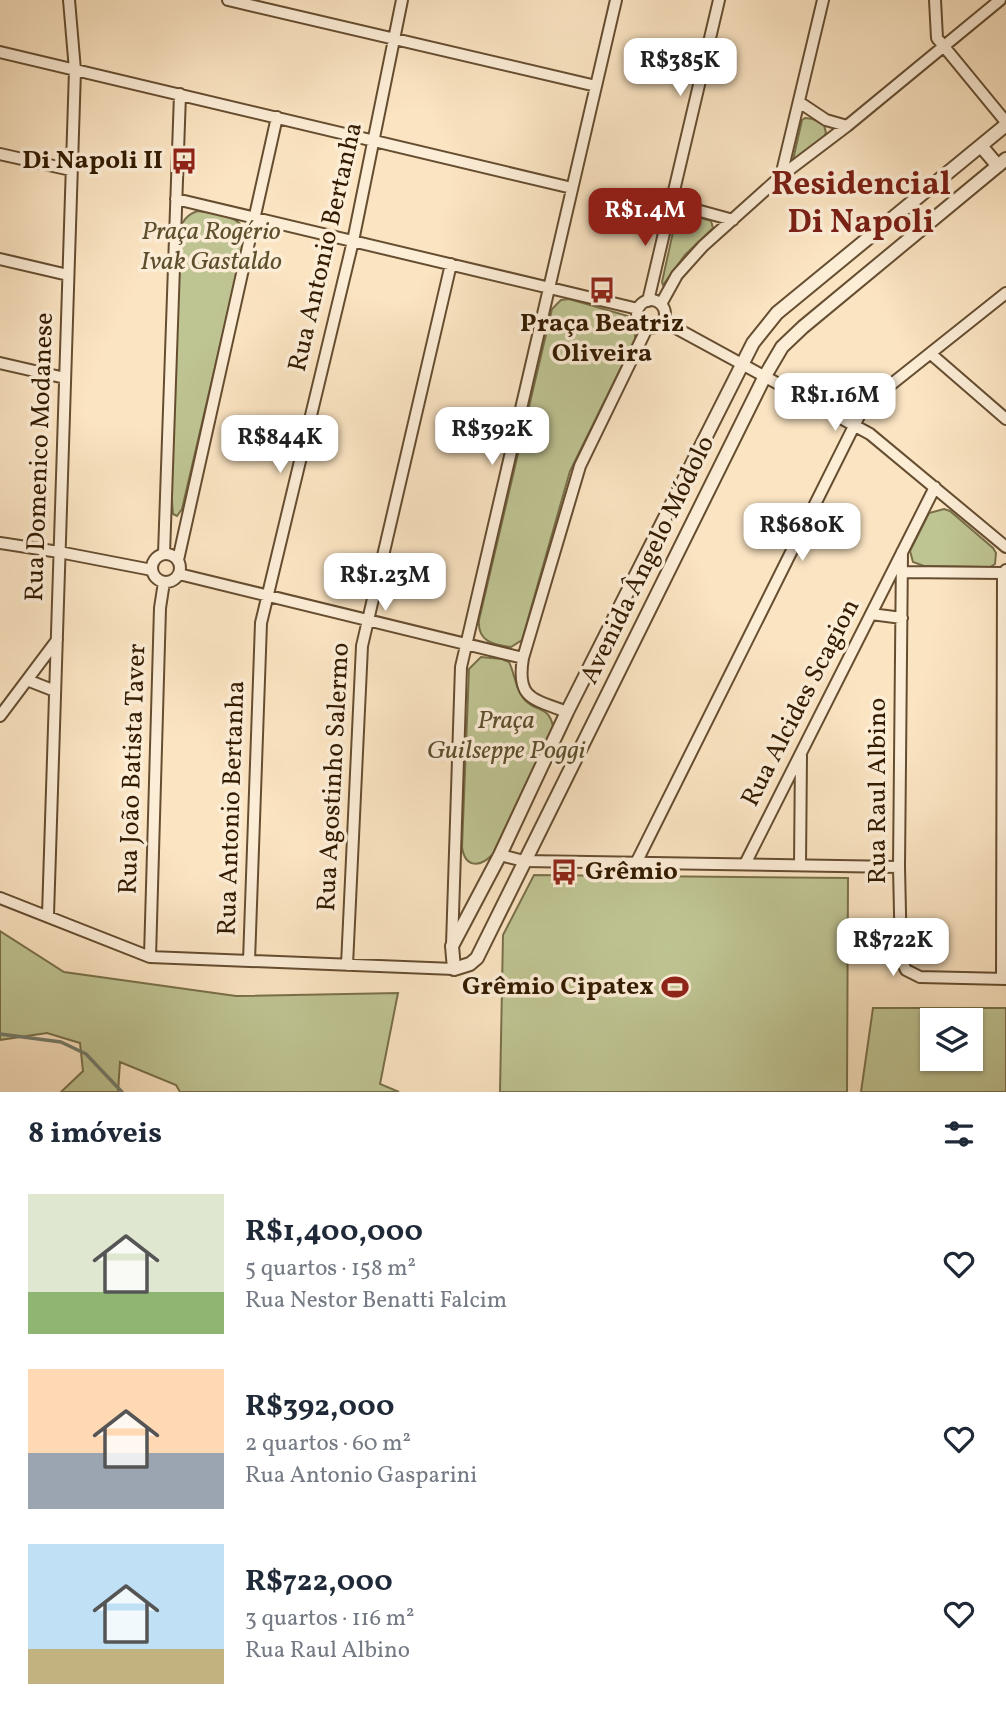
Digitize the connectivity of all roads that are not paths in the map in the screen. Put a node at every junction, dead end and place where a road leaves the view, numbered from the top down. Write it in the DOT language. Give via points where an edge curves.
graph roads {
  1 [pos="69,0"];
  2 [pos="228,0"];
  3 [pos="402,0"];
  4 [pos="616,0"];
  5 [pos="719,0"];
  6 [pos="822,0"];
  7 [pos="935,0"];
  8 [pos="1000,0"];
  9 [pos="394,38"];
  10 [pos="944,46"];
  11 [pos="0,52"];
  12 [pos="75,70"];
  13 [pos="596,86"];
  14 [pos="180,94"];
  15 [pos="799,102"];
  16 [pos="277,117"];
  17 [pos="1006,123"];
  18 [pos="847,126"];
  19 [pos="373,140"];
  20 [pos="981,146"];
  21 [pos="0,154"];
  22 [pos="1002,163"];
  23 [pos="71,170"];
  24 [pos="782,176"];
  25 [pos="572,188"];
  26 [pos="176,199"];
  27 [pos="671,203"];
  28 [pos="254,218"];
  29 [pos="733,220"];
  30 [pos="353,241"];
  31 [pos="0,259"];
  32 [pos="451,264"];
  33 [pos="68,275"];
  34 [pos="550,288"];
  35 [pos="1006,293"];
  36 [pos="648,301"];
  37 [pos="661,304"];
  38 [pos="638,309"];
  39 [pos="663,321"];
  40 [pos="648,328"];
  41 [pos="931,354"];
  42 [pos="0,363"];
  43 [pos="741,364"];
  44 [pos="765,376"];
  45 [pos="65,378"];
  46 [pos="1006,419"];
  47 [pos="854,425"];
  48 [pos="935,487"];
  49 [pos="165,520"];
  50 [pos="187,520"];
  51 [pos="4,543"];
  52 [pos="1006,547"];
  53 [pos="60,552"];
  54 [pos="902,552"];
  55 [pos="0,554"];
  56 [pos="164,554"];
  57 [pos="178,560"];
  58 [pos="152,570"];
  59 [pos="1005,571"];
  60 [pos="902,572"];
  61 [pos="179,574"];
  62 [pos="164,582"];
  63 [pos="268,596"];
  64 [pos="871,614"];
  65 [pos="902,618"];
  66 [pos="368,620"];
  67 [pos="57,640"];
  68 [pos="467,644"];
  69 [pos="523,658"];
  70 [pos="27,680"];
  71 [pos="55,691"];
  72 [pos="567,712"];
  73 [pos="0,716"];
  74 [pos="801,752"];
  75 [pos="500,855"];
  76 [pos="524,861"];
  77 [pos="636,863"];
  78 [pos="745,864"];
  79 [pos="800,865"];
  80 [pos="899,867"];
  81 [pos="0,898"];
  82 [pos="48,915"];
  83 [pos="452,946"];
  84 [pos="150,957"];
  85 [pos="249,961"];
  86 [pos="347,965"];
  87 [pos="454,969"];
  88 [pos="1004,979"];
  1 -- 12 [label="street, Rua Domenico Modanese"];
  2 -- 9 [label="street"];
  3 -- 9 [label="street, Rua Antonio Bertanha"];
  4 -- 13 [label="street"];
  5 -- 27 [label="street"];
  6 -- 15 [label="street"];
  7 -- 10 [label="street" via="937,38"];
  8 -- 10 [label="street"];
  9 -- 13 [label="street"];
  9 -- 19 [label="street, Rua Antonio Bertanha"];
  10 -- 17 [label="street"];
  10 -- 18 [label="street"];
  11 -- 12 [label="street"];
  12 -- 14 [label="street"];
  12 -- 23 [label="street, Rua Domenico Modanese"];
  13 -- 25 [label="street"];
  14 -- 16 [label="street"];
  14 -- 26 [label="street"];
  15 -- 18 [label="street" via="826,120"];
  15 -- 24 [label="street"];
  16 -- 19 [label="street"];
  16 -- 28 [label="street"];
  17 -- 20 [label="street, Avenida Ângelo Módolo"];
  18 -- 24 [label="street"];
  19 -- 25 [label="street"];
  19 -- 30 [label="street, Rua Antonio Bertanha"];
  20 -- 22 [label="street"];
  20 -- 43 [label="street, Avenida Ângelo Módolo" via="777,313"];
  21 -- 23 [label="street"];
  22 -- 44 [label="street, Avenida Ângelo Módolo" via="791,337"];
  23 -- 33 [label="street, Rua Domenico Modanese"];
  24 -- 29 [label="street"];
  25 -- 34 [label="street"];
  26 -- 28 [label="street"];
  26 -- 49 [label="street"];
  27 -- 29 [label="street"];
  27 -- 36 [label="street"];
  28 -- 30 [label="street"];
  28 -- 50 [label="street"];
  29 -- 37 [label="street" via="690,259"];
  30 -- 32 [label="street"];
  30 -- 63 [label="street, Rua Antonio Bertanha"];
  31 -- 33 [label="street"];
  32 -- 34 [label="street"];
  32 -- 66 [label="street, Rua Agostinho Salermo"];
  33 -- 45 [label="street, Rua Domenico Modanese"];
  34 -- 38 [label="street"];
  34 -- 68 [label="street"];
  35 -- 41 [label="street"];
  36 -- 37 [label="street"];
  36 -- 38 [label="street"];
  37 -- 39 [label="street"];
  38 -- 40 [label="street" via="640,323"];
  39 -- 40 [label="street"];
  39 -- 43 [label="street"];
  40 -- 69 [label="street" via="580,467"];
  41 -- 46 [label="street"];
  41 -- 47 [label="street" via="864,406"];
  42 -- 45 [label="street"];
  43 -- 44 [label="street"];
  43 -- 72 [label="street, Avenida Ângelo Módolo"];
  44 -- 47 [label="street"];
  44 -- 76 [label="street, Avenida Ângelo Módolo"];
  45 -- 53 [label="street, Rua Domenico Modanese"];
  47 -- 48 [label="street"];
  47 -- 77 [label="street"];
  48 -- 52 [label="street"];
  48 -- 54 [label="street, Rua Alcides Scagion"];
  49 -- 50 [label="street"];
  49 -- 56 [label="street"];
  50 -- 57 [label="street"];
  51 -- 53 [label="street"];
  51 -- 55 [label="street"];
  53 -- 58 [label="street"];
  53 -- 67 [label="street, Rua Domenico Modanese"];
  54 -- 60 [label="street, Rua Raul Albino"];
  54 -- 64 [label="street, Rua Alcides Scagion"];
  56 -- 57 [label="street"];
  56 -- 58 [label="street" via="153,562"];
  57 -- 61 [label="street"];
  58 -- 62 [label="street"];
  59 -- 60 [label="street"];
  59 -- 88 [label="street"];
  60 -- 65 [label="street, Rua Raul Albino"];
  61 -- 62 [label="street"];
  61 -- 63 [label="street"];
  62 -- 84 [label="street, Rua João Batista Taver"];
  63 -- 66 [label="street"];
  63 -- 85 [label="street, Rua Antonio Bertanha" via="261,623"];
  64 -- 65 [label="street"];
  64 -- 74 [label="street, Rua Alcides Scagion"];
  65 -- 80 [label="street, Rua Raul Albino"];
  66 -- 68 [label="street"];
  66 -- 86 [label="street, Rua Agostinho Salermo" via="362,646"];
  67 -- 70 [label="street"];
  67 -- 71 [label="street, Rua Domenico Modanese"];
  68 -- 69 [label="street"];
  68 -- 83 [label="street" via="461,667"];
  69 -- 72 [label="street" via="521,682 526,692 534,700"];
  70 -- 71 [label="street"];
  70 -- 73 [label="street"];
  71 -- 82 [label="street, Rua Domenico Modanese"];
  72 -- 75 [label="street, Avenida Ângelo Módolo"];
  74 -- 78 [label="street, Rua Alcides Scagion"];
  74 -- 79 [label="street"];
  75 -- 76 [label="street"];
  75 -- 83 [label="street, Avenida Ângelo Módolo"];
  76 -- 77 [label="street"];
  76 -- 87 [label="street, Avenida Ângelo Módolo" via="477,958"];
  77 -- 78 [label="street"];
  78 -- 79 [label="street"];
  79 -- 80 [label="street"];
  80 -- 88 [label="street, Rua Raul Albino" via="901,959 906,970 920,977"];
  81 -- 82 [label="street"];
  82 -- 84 [label="street"];
  83 -- 87 [label="street"];
  84 -- 85 [label="street"];
  85 -- 86 [label="street"];
  86 -- 87 [label="street"];
}
